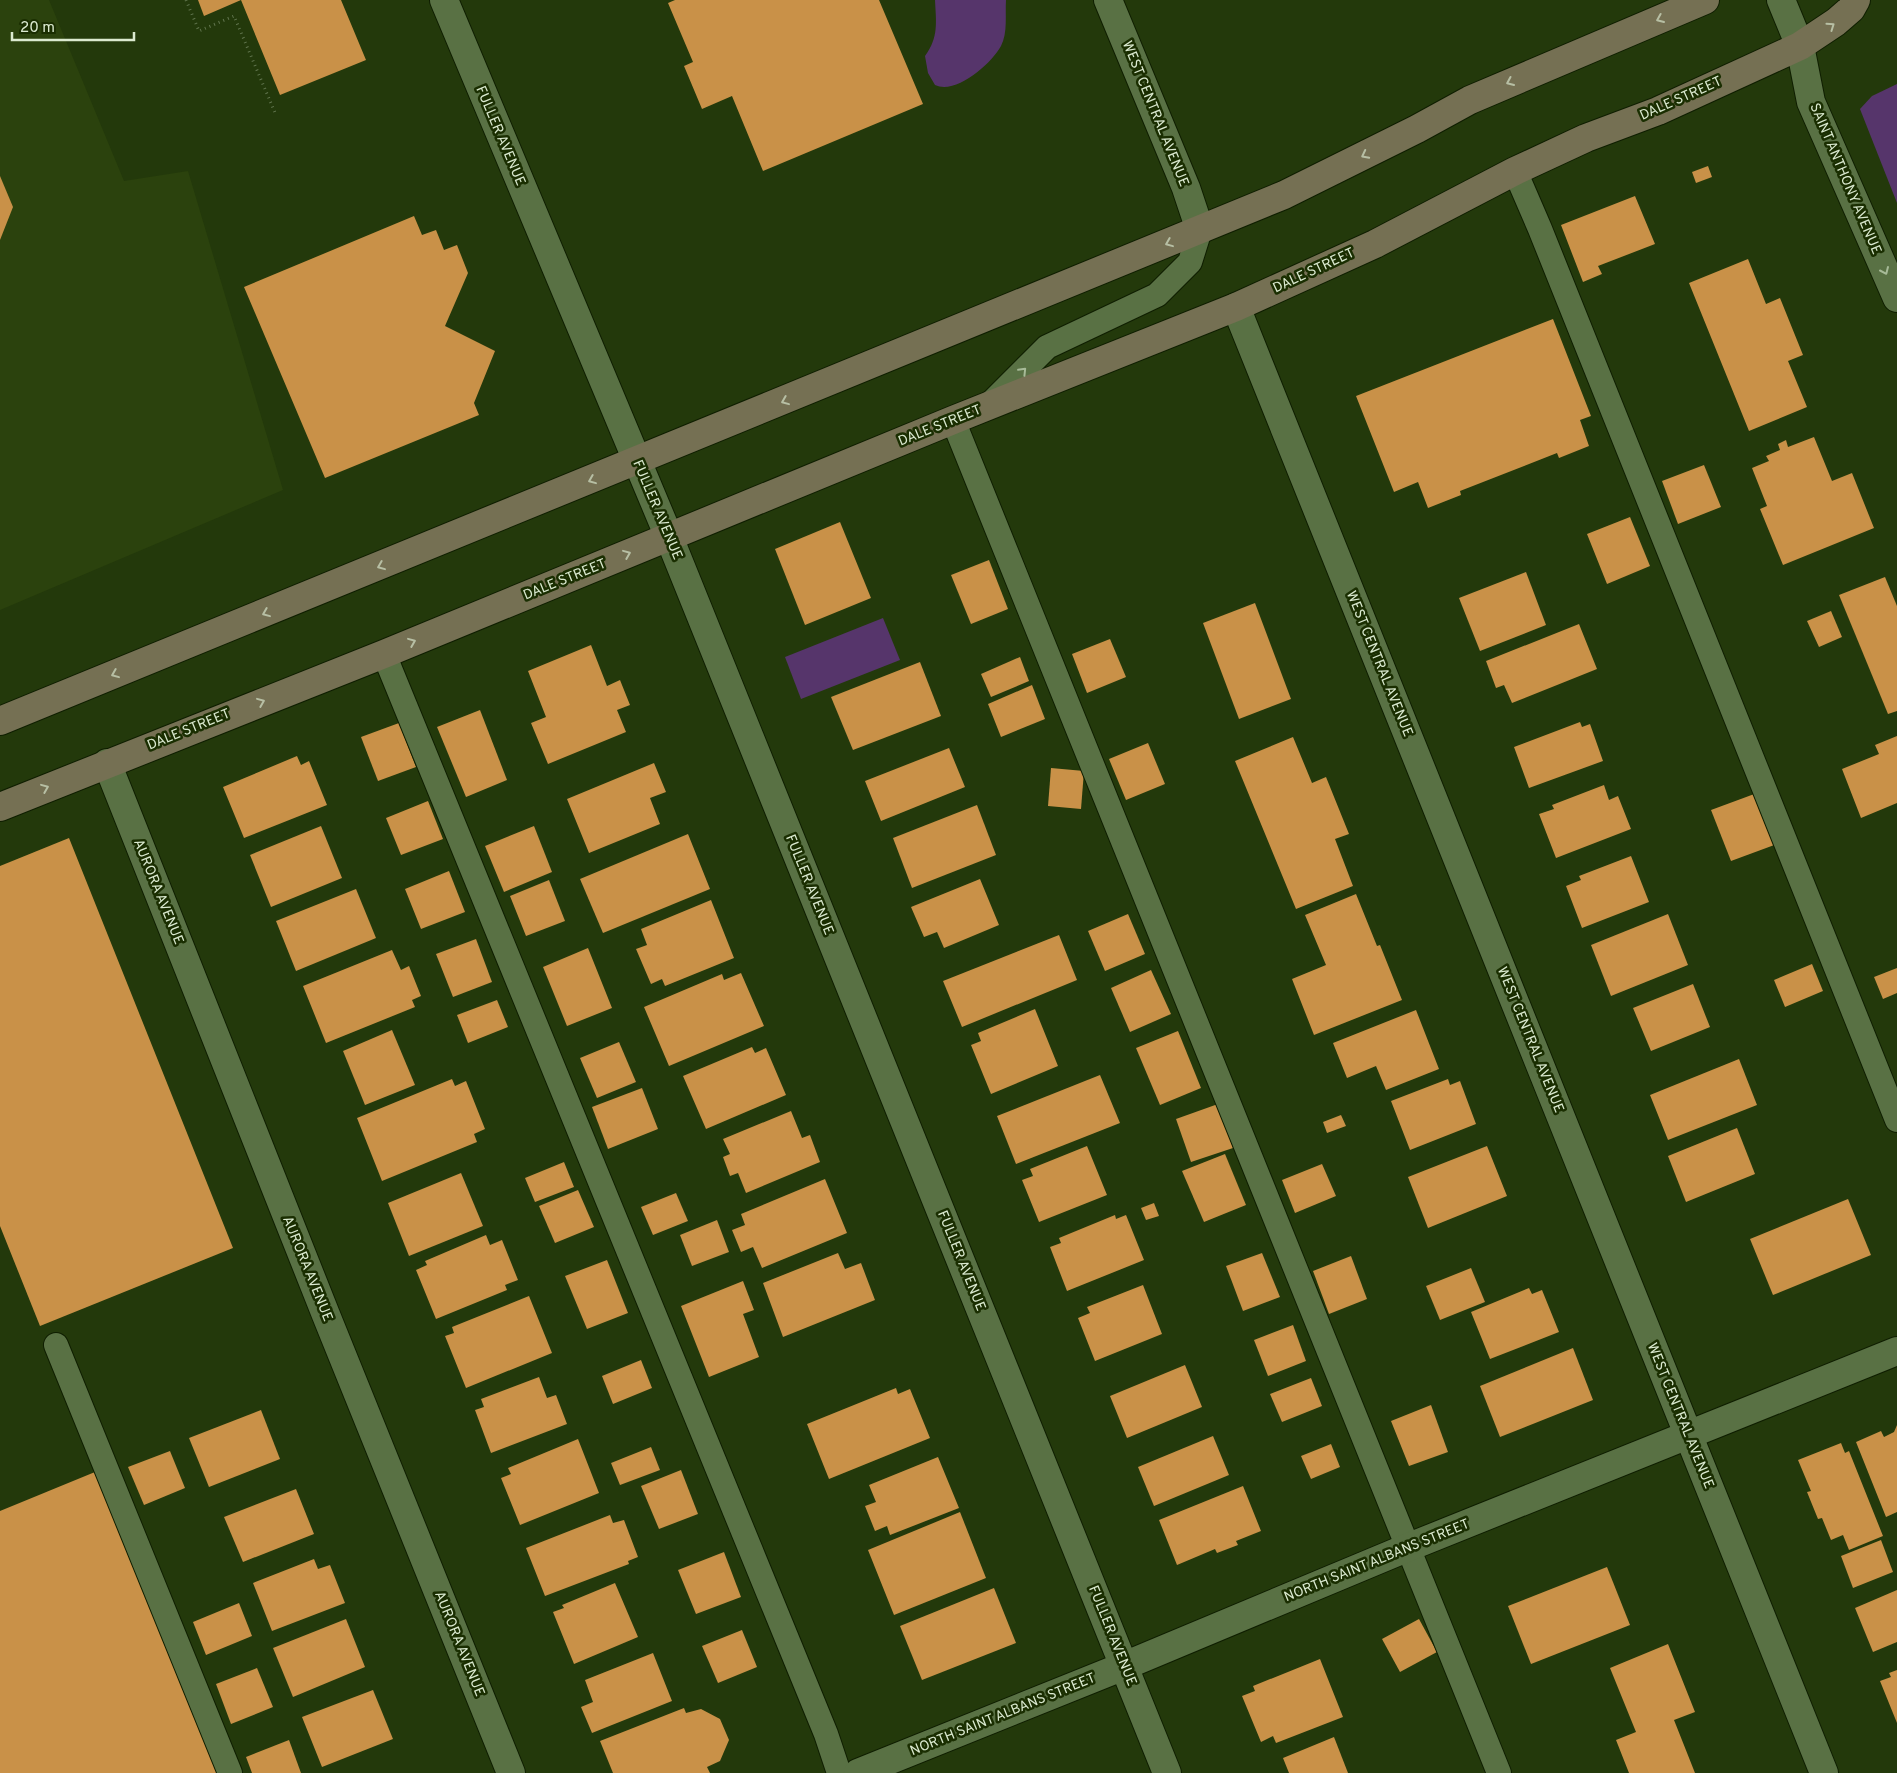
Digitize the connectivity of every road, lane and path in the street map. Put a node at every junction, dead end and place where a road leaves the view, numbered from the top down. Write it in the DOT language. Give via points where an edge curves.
graph roads {
  1 [pos="186,0"];
  2 [pos="444,0"];
  3 [pos="1108,0"];
  4 [pos="1705,0"];
  5 [pos="1782,0"];
  6 [pos="1856,0"];
  7 [pos="1800,46"];
  8 [pos="276,115"];
  9 [pos="1515,171"];
  10 [pos="1200,230"];
  11 [pos="1897,298"];
  12 [pos="1236,307"];
  13 [pos="989,406"];
  14 [pos="953,420"];
  15 [pos="637,462"];
  16 [pos="669,537"];
  17 [pos="384,654"];
  18 [pos="0,721"];
  19 [pos="107,763"];
  20 [pos="0,807"];
  21 [pos="1897,1120"];
  22 [pos="56,1345"];
  23 [pos="1897,1351"];
  24 [pos="1688,1436"];
  25 [pos="1409,1547"];
  26 [pos="1124,1666"];
  27 [pos="230,1773"];
  28 [pos="511,1773"];
  29 [pos="839,1773"];
  30 [pos="858,1773"];
  31 [pos="1167,1773"];
  32 [pos="1499,1773"];
  33 [pos="1824,1773"];
  1 -- 8 [label="path" via="199,31 234,16"];
  2 -- 15 [label="street, FULLER AVENUE"];
  3 -- 10 [label="street, WEST CENTRAL AVENUE" via="1186,188"];
  4 -- 10 [label="main road, one-way" via="1470,100 1284,195"];
  5 -- 7 [label="street, SAINT ANTHONY AVENUE"];
  7 -- 6 [label="main road, DALE STREET, one-way" via="1836,22"];
  7 -- 9 [label="main road, DALE STREET"];
  7 -- 11 [label="street, SAINT ANTHONY AVENUE, one-way" via="1811,102"];
  9 -- 12 [label="main road, DALE STREET" via="1375,244"];
  9 -- 21 [label="lane"];
  13 -- 10 [label="lane, one-way" via="1047,347 1158,295 1190,262"];
  10 -- 15 [label="main road, one-way"];
  12 -- 13 [label="main road, DALE STREET"];
  12 -- 24 [label="street, WEST CENTRAL AVENUE"];
  13 -- 14 [label="main road, DALE STREET"];
  14 -- 16 [label="main road, DALE STREET"];
  14 -- 25 [label="lane"];
  15 -- 16 [label="street, FULLER AVENUE"];
  15 -- 18 [label="main road, one-way"];
  17 -- 16 [label="main road, DALE STREET, one-way"];
  16 -- 26 [label="street, FULLER AVENUE"];
  19 -- 17 [label="main road, DALE STREET, one-way"];
  17 -- 29 [label="lane" via="819,1716"];
  20 -- 19 [label="main road, DALE STREET, one-way"];
  19 -- 28 [label="street, AURORA AVENUE"];
  22 -- 27 [label="lane"];
  23 -- 24 [label="street, NORTH SAINT ALBANS STREET"];
  24 -- 25 [label="street, NORTH SAINT ALBANS STREET"];
  24 -- 33 [label="street, WEST CENTRAL AVENUE"];
  25 -- 26 [label="street, NORTH SAINT ALBANS STREET"];
  25 -- 32 [label="lane"];
  26 -- 30 [label="street, NORTH SAINT ALBANS STREET"];
  26 -- 31 [label="street, FULLER AVENUE"];
}
